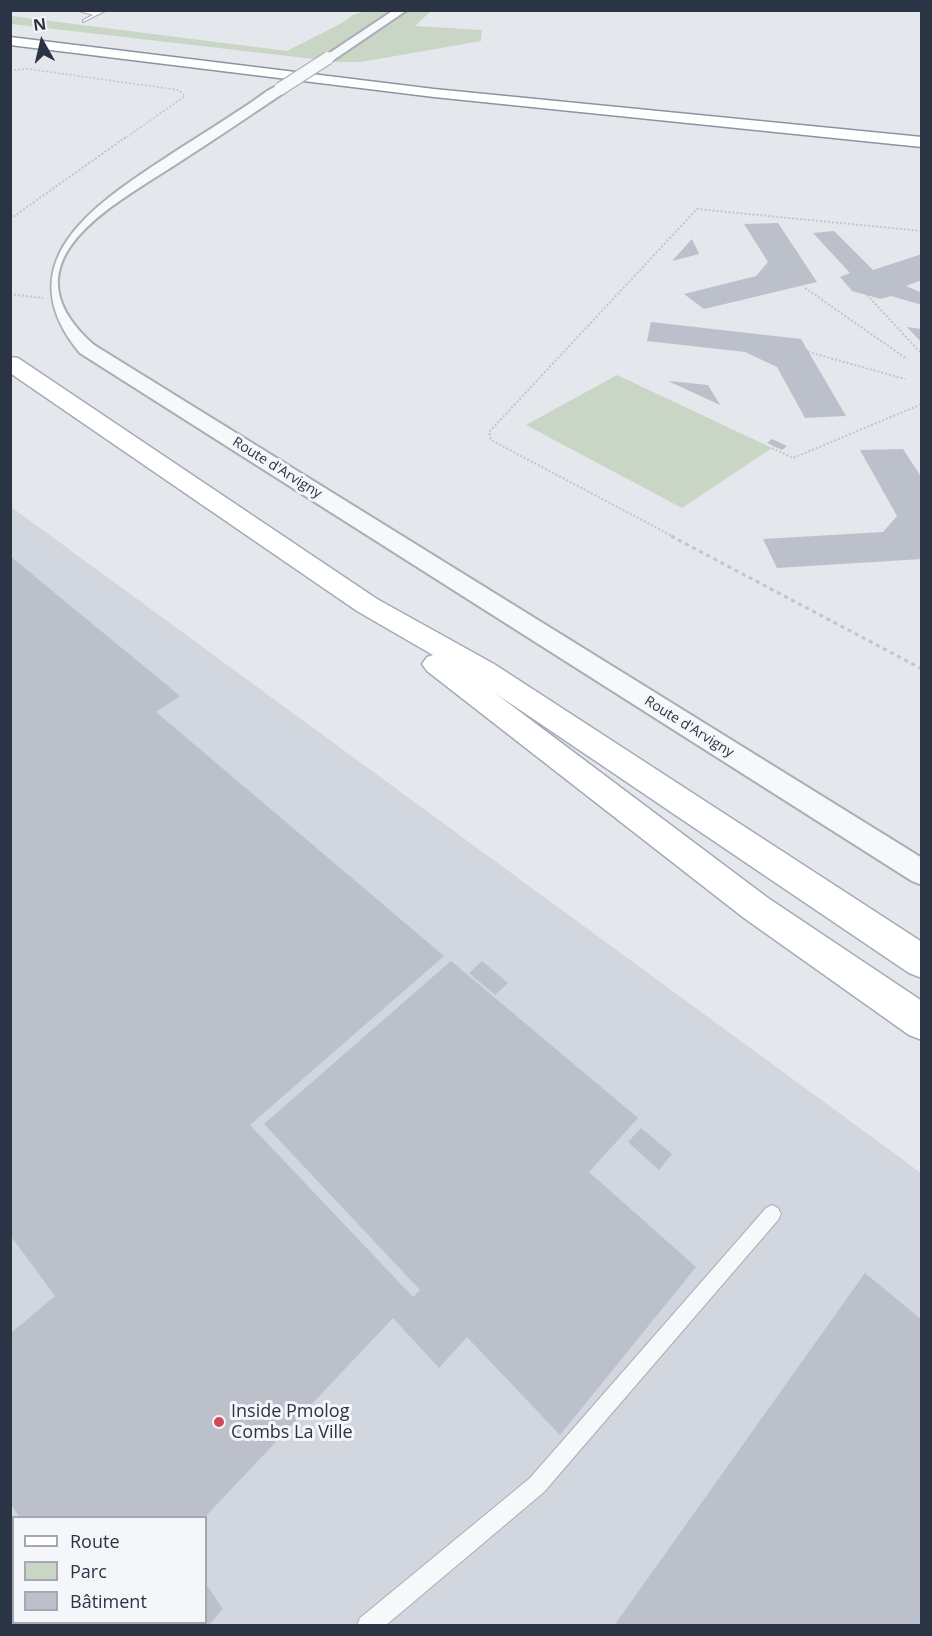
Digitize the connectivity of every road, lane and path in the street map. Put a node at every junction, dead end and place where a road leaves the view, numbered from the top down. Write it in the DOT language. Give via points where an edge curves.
graph roads {
  1 [pos="78,10"];
  2 [pos="105,10"];
  3 [pos="402,10"];
  4 [pos="98,14"];
  5 [pos="85,21"];
  6 [pos="10,32"];
  7 [pos="10,41"];
  8 [pos="10,70"];
  9 [pos="800,121"];
  10 [pos="921,127"];
  11 [pos="921,132"];
  12 [pos="921,142"];
  13 [pos="10,219"];
  14 [pos="921,231"];
  15 [pos="805,288"];
  16 [pos="10,294"];
  17 [pos="867,295"];
  18 [pos="49,299"];
  19 [pos="808,352"];
  20 [pos="920,352"];
  21 [pos="907,359"];
  22 [pos="10,363"];
  23 [pos="905,379"];
  24 [pos="921,404"];
  25 [pos="772,448"];
  26 [pos="367,605"];
  27 [pos="921,669"];
  28 [pos="921,873"];
  29 [pos="921,962"];
  30 [pos="921,1023"];
  31 [pos="771,1214"];
  32 [pos="368,1626"];
  1 -- 4 [label="lane"];
  2 -- 4 [label="lane"];
  3 -- 18 [label="street, Route d'Arvigny, bridge" via="75,228 51,261"];
  4 -- 5 [label="lane"];
  6 -- 9 [label="main road" via="429,83"];
  7 -- 12 [label="main road" via="446,94"];
  8 -- 13 [label="path" via="28,69 179,90 185,96"];
  9 -- 10 [label="main road"];
  9 -- 11 [label="main road"];
  14 -- 27 [label="path" via="697,209 489,432 491,440"];
  15 -- 21 [label="path"];
  16 -- 18 [label="path"];
  17 -- 20 [label="path"];
  18 -- 28 [label="street, Route d'Arvigny" via="62,325 87,349"];
  19 -- 23 [label="path"];
  22 -- 26 [label="main road"];
  24 -- 25 [label="path" via="792,458"];
  26 -- 29 [label="main road" via="484,671"];
  26 -- 30 [label="main road" via="413,646 756,908"];
  31 -- 32 [label="lane" via="537,1485"];
}
